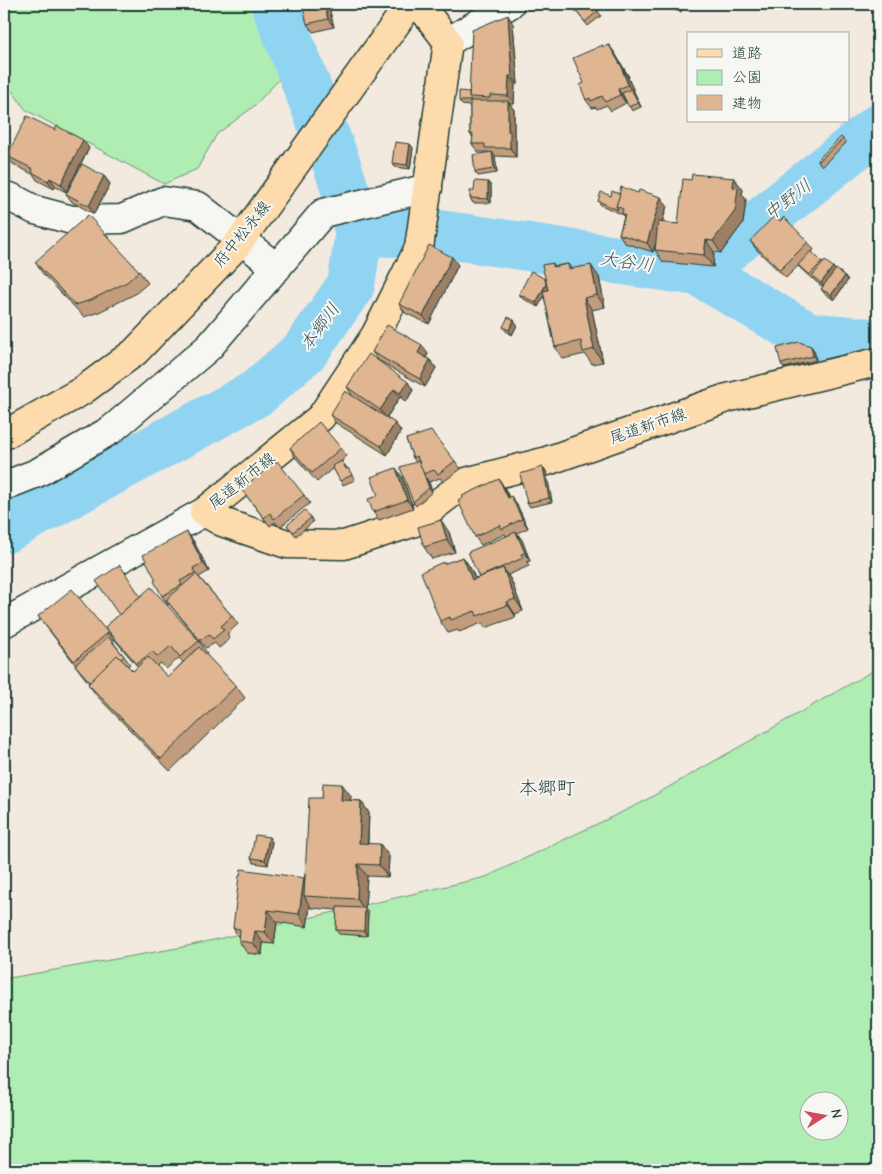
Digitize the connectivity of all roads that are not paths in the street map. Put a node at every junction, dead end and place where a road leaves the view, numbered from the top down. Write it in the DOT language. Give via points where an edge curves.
graph roads {
  1 [pos="410,4"];
  2 [pos="419,4"];
  3 [pos="510,4"];
  4 [pos="448,42"];
  5 [pos="416,191"];
  6 [pos="4,197"];
  7 [pos="242,239"];
  8 [pos="277,268"];
  9 [pos="878,364"];
  10 [pos="4,435"];
  11 [pos="4,486"];
  12 [pos="204,512"];
  13 [pos="4,623"];
  1 -- 7 [label="main road, 府中松永線"];
  2 -- 4 [label="main road"];
  3 -- 4 [label="street"];
  4 -- 5 [label="main road, 尾道新市線"];
  5 -- 8 [label="street" via="323,212"];
  5 -- 12 [label="main road, 尾道新市線" via="424,219 420,248 376,334 321,417"];
  6 -- 7 [label="street" via="34,210 72,220 122,219 163,201 198,206"];
  7 -- 8 [label="street"];
  7 -- 10 [label="main road, 府中松永線" via="135,352 82,391"];
  8 -- 11 [label="street" via="209,347 111,430 37,473"];
  9 -- 12 [label="main road, 尾道新市線" via="727,398 547,461 466,482 412,523 344,545 287,544 222,522"];
  12 -- 13 [label="street"];
}
